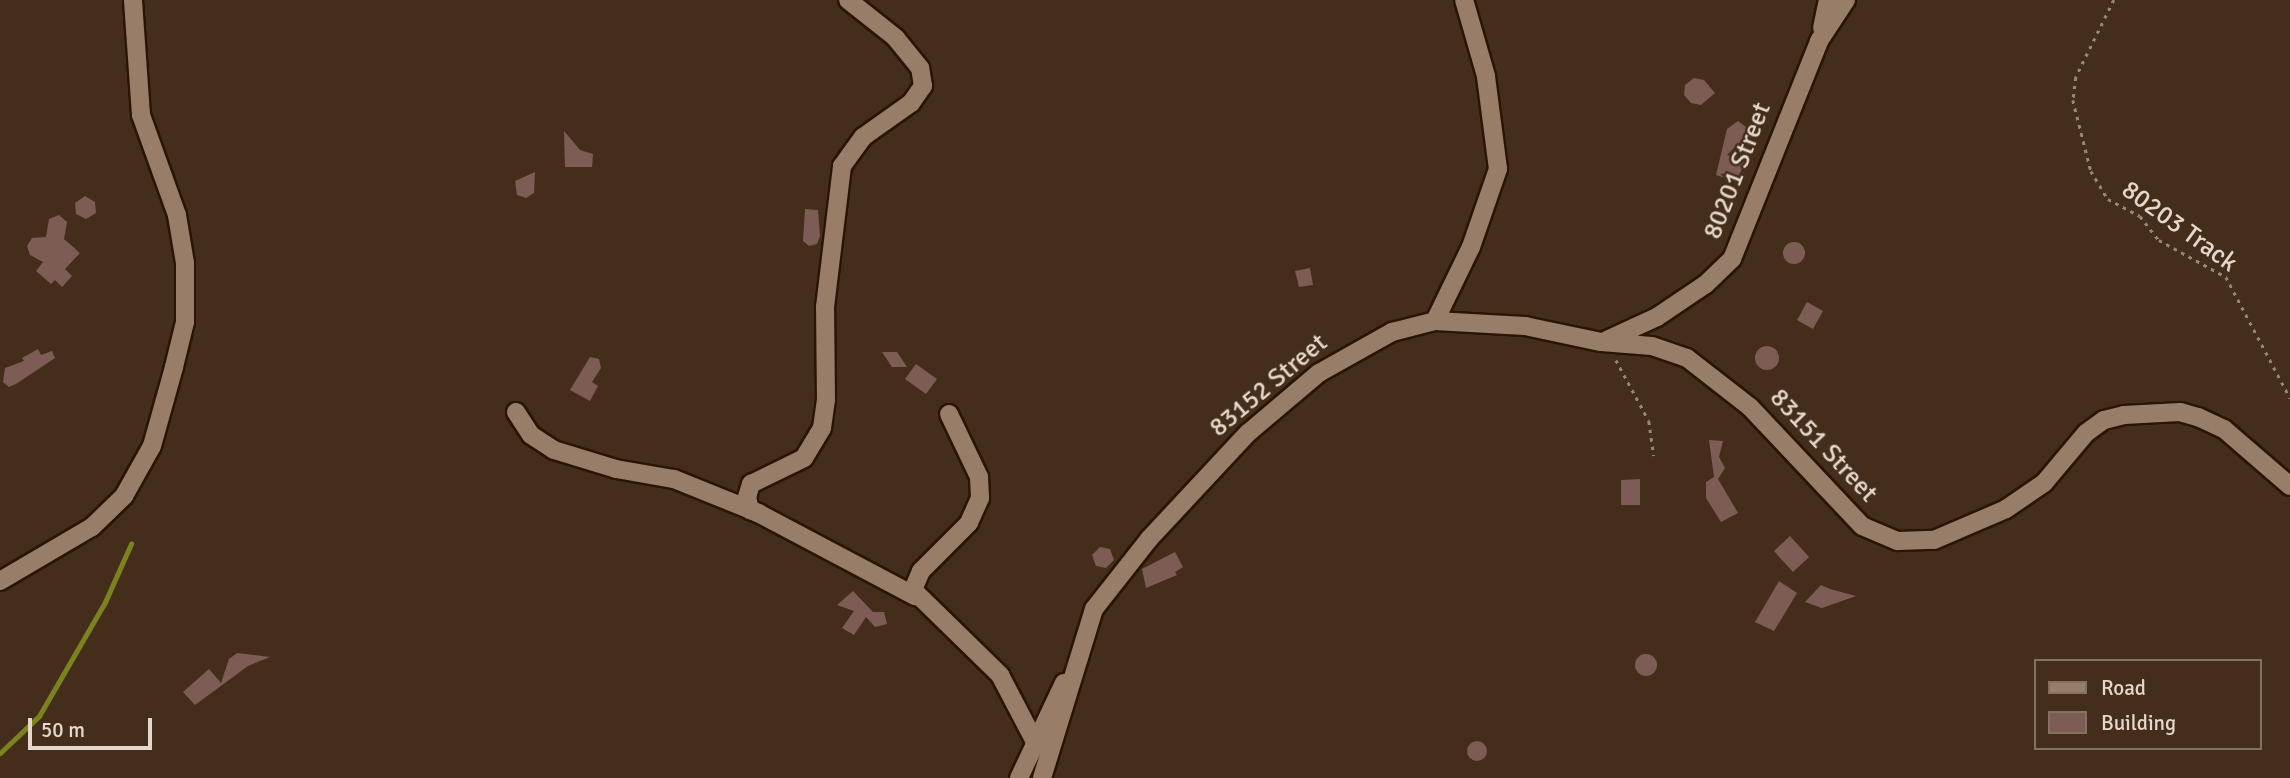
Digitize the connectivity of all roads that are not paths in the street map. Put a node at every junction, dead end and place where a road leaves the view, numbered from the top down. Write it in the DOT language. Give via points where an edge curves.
graph roads {
  1 [pos="133,0"];
  2 [pos="848,0"];
  3 [pos="1828,0"];
  4 [pos="1846,0"];
  5 [pos="1463,1"];
  6 [pos="1819,41"];
  7 [pos="1435,321"];
  8 [pos="1601,342"];
  9 [pos="516,412"];
  10 [pos="949,414"];
  11 [pos="2290,486"];
  12 [pos="758,513"];
  13 [pos="0,581"];
  14 [pos="915,596"];
  15 [pos="1073,667"];
  16 [pos="1034,740"];
  17 [pos="1019,778"];
  18 [pos="1042,778"];
  1 -- 13 [label="street" via="141,115 177,215 183,251 182,333 152,446 124,496 92,527"];
  2 -- 12 [label="street" via="897,38 920,68 923,86 911,103 863,137 842,166 825,307 822,428 804,458 751,484 747,496 750,510"];
  3 -- 6 [label="street"];
  4 -- 6 [label="street, 80201 Street"];
  5 -- 7 [label="street" via="1486,76 1498,169 1471,247"];
  6 -- 8 [label="street, 80201 Street" via="1732,259 1706,284 1657,317"];
  7 -- 8 [label="street, 83152 Street" via="1525,326"];
  7 -- 15 [label="street, 83152 Street" via="1392,332 1353,350 1248,433 1110,586 1094,610"];
  8 -- 11 [label="street, 83151 Street" via="1652,346 1687,358 1722,380 1862,526 1898,541 1934,540 2006,509 2044,483 2085,433 2104,420 2124,415 2180,412 2198,417 2224,429"];
  9 -- 12 [label="street" via="531,435 554,450 674,479"];
  10 -- 14 [label="street" via="979,477 980,498 969,523 916,577"];
  12 -- 14 [label="street"];
  14 -- 16 [label="street" via="1000,675"];
  15 -- 16 [label="street, 83152 Street"];
  15 -- 18 [label="street, 83152 Street"];
  16 -- 17 [label="street, 83152 Street"];
}
